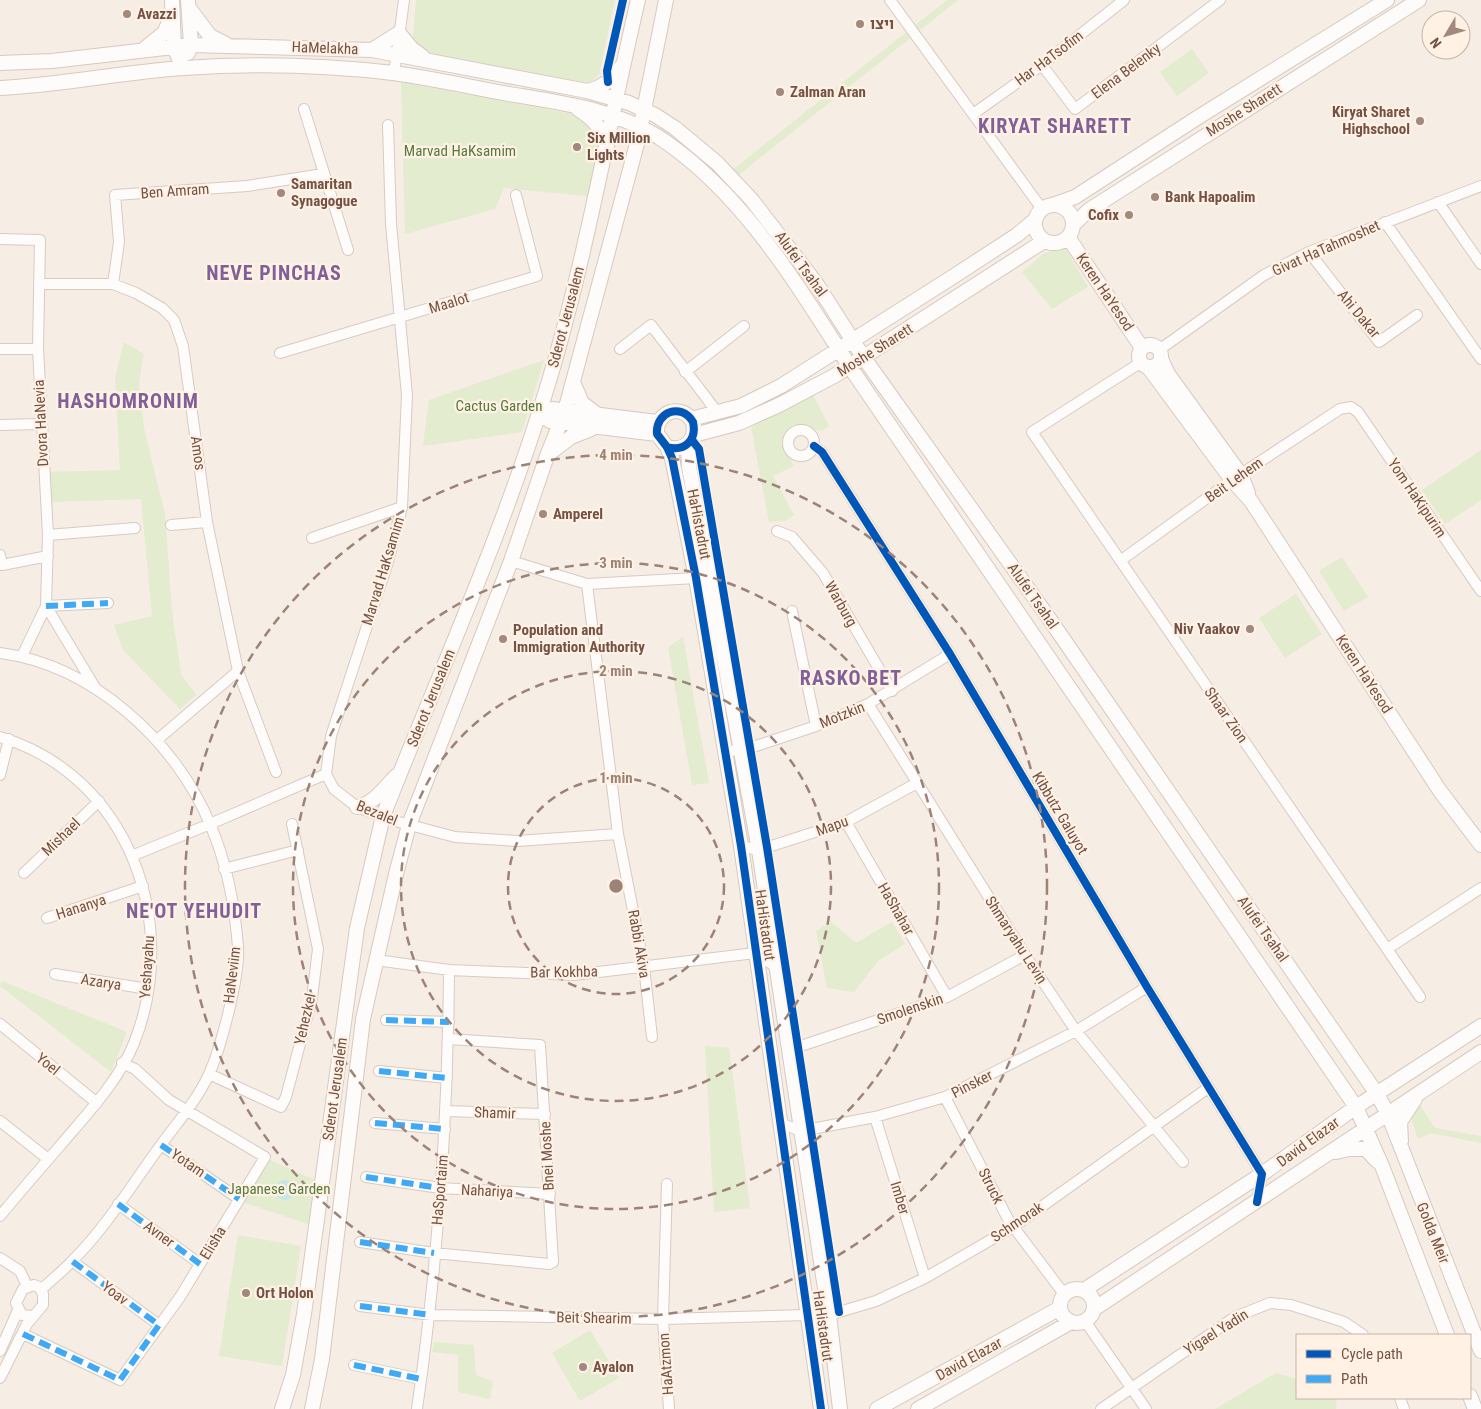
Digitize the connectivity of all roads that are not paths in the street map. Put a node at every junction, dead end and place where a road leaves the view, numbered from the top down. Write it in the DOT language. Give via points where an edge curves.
graph roads {
  1 [pos="404,0"];
  2 [pos="638,0"];
  3 [pos="666,0"];
  4 [pos="890,0"];
  5 [pos="1124,0"];
  6 [pos="1220,0"];
  7 [pos="1387,0"];
  8 [pos="1419,0"];
  9 [pos="188,4"];
  10 [pos="173,7"];
  11 [pos="399,33"];
  12 [pos="191,45"];
  13 [pos="229,45"];
  14 [pos="174,47"];
  15 [pos="143,50"];
  16 [pos="372,50"];
  17 [pos="397,53"];
  18 [pos="426,59"];
  19 [pos="624,62"];
  20 [pos="0,63"];
  21 [pos="1042,65"];
  22 [pos="183,68"];
  23 [pos="394,74"];
  24 [pos="0,88"];
  25 [pos="587,91"];
  26 [pos="615,99"];
  27 [pos="566,104"];
  28 [pos="304,109"];
  29 [pos="643,109"];
  30 [pos="973,114"];
  31 [pos="612,115"];
  32 [pos="388,125"];
  33 [pos="640,127"];
  34 [pos="607,147"];
  35 [pos="323,174"];
  36 [pos="1481,186"];
  37 [pos="516,195"];
  38 [pos="1438,202"];
  39 [pos="1043,211"];
  40 [pos="1385,222"];
  41 [pos="1070,231"];
  42 [pos="0,240"];
  43 [pos="1044,241"];
  44 [pos="348,250"];
  45 [pos="1309,252"];
  46 [pos="1481,264"];
  47 [pos="39,284"];
  48 [pos="113,284"];
  49 [pos="1418,316"];
  50 [pos="401,317"];
  51 [pos="744,326"];
  52 [pos="844,326"];
  53 [pos="870,330"];
  54 [pos="829,334"];
  55 [pos="854,341"];
  56 [pos="620,348"];
  57 [pos="1142,348"];
  58 [pos="0,349"];
  59 [pos="38,349"];
  60 [pos="840,350"];
  61 [pos="280,353"];
  62 [pos="1160,354"];
  63 [pos="864,358"];
  64 [pos="1481,359"];
  65 [pos="822,361"];
  66 [pos="1144,365"];
  67 [pos="850,366"];
  68 [pos="685,372"];
  69 [pos="834,376"];
  70 [pos="859,379"];
  71 [pos="573,382"];
  72 [pos="1351,407"];
  73 [pos="713,411"];
  74 [pos="539,412"];
  75 [pos="563,417"];
  76 [pos="691,419"];
  77 [pos="597,422"];
  78 [pos="40,424"];
  79 [pos="0,425"];
  80 [pos="657,428"];
  81 [pos="691,440"];
  82 [pos="814,446"];
  83 [pos="667,447"];
  84 [pos="547,456"];
  85 [pos="1236,478"];
  86 [pos="402,507"];
  87 [pos="207,522"];
  88 [pos="171,525"];
  89 [pos="135,528"];
  90 [pos="777,531"];
  91 [pos="48,536"];
  92 [pos="312,538"];
  93 [pos="0,555"];
  94 [pos="48,556"];
  95 [pos="693,561"];
  96 [pos="1120,561"];
  97 [pos="512,562"];
  98 [pos="709,569"];
  99 [pos="676,578"];
  100 [pos="696,578"];
  101 [pos="588,584"];
  102 [pos="1481,591"];
  103 [pos="108,603"];
  104 [pos="46,606"];
  105 [pos="792,611"];
  106 [pos="0,653"];
  107 [pos="950,654"];
  108 [pos="22,656"];
  109 [pos="238,671"];
  110 [pos="96,689"];
  111 [pos="892,691"];
  112 [pos="868,704"];
  113 [pos="816,726"];
  114 [pos="5,738"];
  115 [pos="157,740"];
  116 [pos="742,750"];
  117 [pos="724,752"];
  118 [pos="402,770"];
  119 [pos="276,772"];
  120 [pos="0,774"];
  121 [pos="326,774"];
  122 [pos="917,783"];
  123 [pos="99,801"];
  124 [pos="357,807"];
  125 [pos="383,816"];
  126 [pos="846,822"];
  127 [pos="210,824"];
  128 [pos="292,824"];
  129 [pos="409,825"];
  130 [pos="618,834"];
  131 [pos="1481,845"];
  132 [pos="741,846"];
  133 [pos="298,850"];
  134 [pos="759,850"];
  135 [pos="134,855"];
  136 [pos="224,869"];
  137 [pos="24,872"];
  138 [pos="143,886"];
  139 [pos="1481,888"];
  140 [pos="46,918"];
  141 [pos="1387,949"];
  142 [pos="755,953"];
  143 [pos="1025,955"];
  144 [pos="376,960"];
  145 [pos="644,967"];
  146 [pos="776,967"];
  147 [pos="449,970"];
  148 [pos="55,974"];
  149 [pos="1147,986"];
  150 [pos="148,989"];
  151 [pos="947,997"];
  152 [pos="1420,997"];
  153 [pos="386,1020"];
  154 [pos="449,1022"];
  155 [pos="0,1024"];
  156 [pos="1481,1026"];
  157 [pos="1076,1031"];
  158 [pos="652,1037"];
  159 [pos="449,1039"];
  160 [pos="789,1050"];
  161 [pos="1481,1052"];
  162 [pos="122,1063"];
  163 [pos="379,1072"];
  164 [pos="209,1074"];
  165 [pos="446,1078"];
  166 [pos="1208,1088"];
  167 [pos="1376,1094"];
  168 [pos="1418,1095"];
  169 [pos="946,1097"];
  170 [pos="97,1103"];
  171 [pos="1356,1107"];
  172 [pos="186,1110"];
  173 [pos="446,1111"];
  174 [pos="545,1114"];
  175 [pos="1388,1114"];
  176 [pos="875,1117"];
  177 [pos="0,1121"];
  178 [pos="375,1123"];
  179 [pos="780,1123"];
  180 [pos="1154,1125"];
  181 [pos="445,1129"];
  182 [pos="1366,1129"];
  183 [pos="801,1131"];
  184 [pos="161,1145"];
  185 [pos="1328,1154"];
  186 [pos="1402,1154"];
  187 [pos="48,1159"];
  188 [pos="1183,1162"];
  189 [pos="1382,1166"];
  190 [pos="1262,1174"];
  191 [pos="366,1177"];
  192 [pos="667,1184"];
  193 [pos="440,1188"];
  194 [pos="550,1194"];
  195 [pos="240,1199"];
  196 [pos="1257,1202"];
  197 [pos="118,1204"];
  198 [pos="0,1215"];
  199 [pos="1013,1227"];
  200 [pos="360,1242"];
  201 [pos="434,1253"];
  202 [pos="0,1258"];
  203 [pos="72,1261"];
  204 [pos="200,1264"];
  205 [pos="926,1278"];
  206 [pos="27,1286"];
  207 [pos="41,1290"];
  208 [pos="1084,1290"];
  209 [pos="1062,1301"];
  210 [pos="360,1306"];
  211 [pos="1094,1308"];
  212 [pos="18,1310"];
  213 [pos="828,1311"];
  214 [pos="431,1315"];
  215 [pos="32,1316"];
  216 [pos="663,1319"];
  217 [pos="808,1319"];
  218 [pos="1078,1322"];
  219 [pos="159,1325"];
  220 [pos="23,1334"];
  221 [pos="1361,1334"];
  222 [pos="1446,1334"];
  223 [pos="0,1351"];
  224 [pos="1481,1351"];
  225 [pos="354,1365"];
  226 [pos="0,1378"];
  227 [pos="422,1379"];
  228 [pos="1133,1388"];
  229 [pos="282,1409"];
  230 [pos="312,1409"];
  231 [pos="417,1409"];
  232 [pos="669,1409"];
  233 [pos="820,1409"];
  234 [pos="840,1409"];
  235 [pos="877,1409"];
  236 [pos="918,1409"];
  237 [pos="1100,1409"];
  238 [pos="1146,1409"];
  1 -- 11 [label="street"];
  2 -- 19 [label="main road, Sderot Jerusalem"];
  3 -- 29 [label="main road, Sderot Jerusalem"];
  4 -- 30 [label="street"];
  5 -- 21 [label="street, Har HaTsofim"];
  6 -- 21 [label="street, Elena Belenky" via="1075,109"];
  7 -- 39 [label="main road, Moshe Sharett" via="1075,197"];
  8 -- 41 [label="main road, Moshe Sharett" via="1089,210"];
  9 -- 12 [label="main road"];
  9 -- 13 [label="main road" via="210,36"];
  10 -- 14 [label="main road"];
  10 -- 15 [label="main road" via="164,34"];
  11 -- 16 [label="main road"];
  11 -- 17 [label="street"];
  11 -- 18 [label="main road"];
  12 -- 13 [label="main road, HaMelakha"];
  12 -- 14 [label="main road, HaMelakha"];
  12 -- 22 [label="main road"];
  13 -- 16 [label="main road, HaMelakha"];
  14 -- 15 [label="main road, HaMelakha"];
  14 -- 22 [label="main road"];
  15 -- 20 [label="main road, HaMelakha" via="52,61"];
  16 -- 17 [label="main road, HaMelakha"];
  17 -- 18 [label="main road, HaMelakha"];
  17 -- 23 [label="street"];
  18 -- 25 [label="main road, HaMelakha"];
  19 -- 25 [label="main road" via="608,82"];
  19 -- 26 [label="main road, Sderot Jerusalem"];
  21 -- 30 [label="street, Har HaTsofim"];
  22 -- 23 [label="main road, HaMelakha" via="292,66"];
  22 -- 24 [label="main road, HaMelakha"];
  23 -- 27 [label="main road, HaMelakha"];
  25 -- 26 [label="main road, HaMelakha"];
  26 -- 29 [label="main road, HaMelakha"];
  26 -- 31 [label="main road, Sderot Jerusalem"];
  27 -- 31 [label="main road, HaMelakha"];
  27 -- 34 [label="main road" via="594,120"];
  28 -- 35 [label="street"];
  29 -- 33 [label="main road, Sderot Jerusalem"];
  29 -- 52 [label="main road, Alufei Tsahal" via="695,143 734,181 779,234"];
  30 -- 39 [label="street"];
  31 -- 33 [label="main road, HaMelakha"];
  31 -- 34 [label="main road, Sderot Jerusalem"];
  32 -- 50 [label="street, Marvad HaKsamim" via="391,224"];
  33 -- 54 [label="main road, Alufei Tsahal" via="681,154 740,209"];
  33 -- 71 [label="main road, Sderot Jerusalem"];
  34 -- 74 [label="main road, Sderot Jerusalem" via="574,294"];
  35 -- 44 [label="street"];
  35 -- 48 [label="street, Ben Amram" via="247,186 115,195 119,242"];
  36 -- 38 [label="street, Givat HaTahmoshet"];
  37 -- 50 [label="street, Maalot" via="537,276"];
  38 -- 40 [label="street, Givat HaTahmoshet"];
  38 -- 46 [label="street"];
  39 -- 41 [label="main road" via="1066,209 1072,218"];
  39 -- 43 [label="main road" via="1037,234"];
  39 -- 53 [label="main road, Moshe Sharett" via="1017,235"];
  40 -- 45 [label="street, Givat HaTahmoshet"];
  40 -- 64 [label="street"];
  41 -- 43 [label="main road" via="1058,243"];
  41 -- 57 [label="main road, Keren HaYesod"];
  42 -- 47 [label="street, Dvora HaNevia" via="40,240"];
  43 -- 63 [label="main road, Moshe Sharett"];
  45 -- 49 [label="street, Ahi Dakar" via="1380,342"];
  45 -- 62 [label="street, Givat HaTahmoshet" via="1264,275"];
  47 -- 48 [label="street, Amos"];
  47 -- 59 [label="street, Dvora HaNevia"];
  48 -- 87 [label="street, Amos" via="143,296 174,320 183,346"];
  50 -- 61 [label="street, Maalot"];
  50 -- 86 [label="street, Marvad HaKsamim" via="407,395"];
  51 -- 68 [label="street"];
  52 -- 53 [label="main road"];
  52 -- 55 [label="main road, Alufei Tsahal"];
  53 -- 55 [label="main road, Moshe Sharett"];
  54 -- 60 [label="main road, Alufei Tsahal"];
  54 -- 65 [label="main road"];
  55 -- 60 [label="main road, Moshe Sharett"];
  55 -- 63 [label="main road, Alufei Tsahal"];
  56 -- 68 [label="street" via="651,325"];
  57 -- 62 [label="main road" via="1153,345"];
  57 -- 66 [label="main road" via="1138,358"];
  58 -- 59 [label="street"];
  59 -- 78 [label="street, Dvora HaNevia"];
  60 -- 65 [label="main road, Moshe Sharett"];
  60 -- 67 [label="main road, Alufei Tsahal"];
  62 -- 66 [label="main road" via="1155,366"];
  62 -- 85 [label="main road, Keren HaYesod" via="1168,374"];
  63 -- 67 [label="main road, Moshe Sharett"];
  63 -- 167 [label="main road, Alufei Tsahal" via="1046,614"];
  65 -- 73 [label="main road, Moshe Sharett" via="741,406"];
  66 -- 85 [label="main road, Keren HaYesod"];
  66 -- 96 [label="street, Shaar Zion" via="1032,432"];
  67 -- 69 [label="main road, Moshe Sharett"];
  67 -- 70 [label="main road, Alufei Tsahal"];
  68 -- 73 [label="street"];
  69 -- 70 [label="main road"];
  69 -- 81 [label="main road, Moshe Sharett" via="780,405"];
  70 -- 171 [label="main road, Alufei Tsahal"];
  71 -- 75 [label="main road, Sderot Jerusalem"];
  71 -- 77 [label="main road" via="582,403"];
  72 -- 85 [label="street, Beit Lehem" via="1340,409"];
  72 -- 102 [label="street, Yom HaKipurim" via="1358,412"];
  73 -- 76 [label="main road, Moshe Sharett"];
  74 -- 75 [label="main road" via="552,409"];
  74 -- 118 [label="main road, Sderot Jerusalem" via="491,548"];
  75 -- 77 [label="main road"];
  75 -- 84 [label="main road, Sderot Jerusalem"];
  76 -- 80 [label="main road" via="681,412 667,412"];
  76 -- 81 [label="main road" via="694,429"];
  77 -- 80 [label="main road"];
  77 -- 84 [label="main road"];
  78 -- 79 [label="street"];
  78 -- 91 [label="street, Dvora HaNevia"];
  80 -- 83 [label="main road"];
  81 -- 83 [label="main road" via="680,448"];
  81 -- 98 [label="main road, HaHistadrut" via="689,467"];
  82 -- 107 [label="street, Kibbutz Galuyot" via="822,452"];
  83 -- 95 [label="main road, HaHistadrut"];
  84 -- 97 [label="main road, Sderot Jerusalem"];
  85 -- 96 [label="street, Beit Lehem"];
  85 -- 131 [label="main road, Keren HaYesod" via="1440,791"];
  86 -- 92 [label="street"];
  86 -- 121 [label="street, Marvad HaKsamim" via="388,562 331,736"];
  87 -- 88 [label="street"];
  87 -- 109 [label="street, Amos"];
  89 -- 91 [label="street"];
  90 -- 111 [label="street, Warburg" via="792,537 823,573"];
  91 -- 94 [label="street, Dvora HaNevia"];
  93 -- 94 [label="street" via="2,564"];
  94 -- 104 [label="street, Dvora HaNevia"];
  95 -- 99 [label="street"];
  95 -- 100 [label="main road, HaHistadrut"];
  96 -- 141 [label="street, Shaar Zion"];
  97 -- 101 [label="street"];
  97 -- 129 [label="main road, Sderot Jerusalem"];
  98 -- 100 [label="street"];
  98 -- 116 [label="main road, HaHistadrut"];
  99 -- 100 [label="street"];
  99 -- 101 [label="street"];
  100 -- 117 [label="main road, HaHistadrut"];
  101 -- 130 [label="street, Rabbi Akiva"];
  103 -- 104 [label="street"];
  104 -- 108 [label="street, Dvora HaNevia"];
  104 -- 110 [label="street"];
  105 -- 113 [label="street"];
  106 -- 108 [label="street, HaNeviim"];
  107 -- 111 [label="street, Motzkin"];
  107 -- 149 [label="street, Kibbutz Galuyot"];
  108 -- 110 [label="street, HaNeviim"];
  109 -- 115 [label="street"];
  109 -- 119 [label="street, Amos"];
  110 -- 115 [label="street, HaNeviim"];
  111 -- 112 [label="street, Motzkin"];
  112 -- 113 [label="street, Motzkin"];
  112 -- 122 [label="street, Shmaryahu Levin"];
  113 -- 116 [label="street, Motzkin"];
  114 -- 120 [label="street"];
  114 -- 123 [label="street, Yeshayahu" via="39,752 68,771"];
  115 -- 127 [label="street, HaNeviim" via="188,783"];
  116 -- 117 [label="street, Motzkin"];
  116 -- 134 [label="main road, HaHistadrut"];
  117 -- 132 [label="main road, HaHistadrut"];
  118 -- 124 [label="main road" via="377,796"];
  118 -- 125 [label="main road, Sderot Jerusalem"];
  121 -- 124 [label="street, Bezalel" via="334,789"];
  121 -- 127 [label="street"];
  122 -- 126 [label="street, Mapu"];
  122 -- 143 [label="street, Shmaryahu Levin"];
  123 -- 135 [label="street, Yeshayahu"];
  123 -- 137 [label="street, Mishael"];
  124 -- 125 [label="street, Bezalel"];
  125 -- 129 [label="street, Bezalel"];
  125 -- 229 [label="main road, Sderot Jerusalem" via="357,928 304,1314 294,1375"];
  126 -- 134 [label="street, Mapu"];
  126 -- 151 [label="street, HaShahar"];
  127 -- 135 [label="street"];
  127 -- 136 [label="street, HaNeviim"];
  128 -- 133 [label="street, Yehezkel"];
  129 -- 130 [label="street, Bezalel" via="455,837 517,841"];
  129 -- 144 [label="main road, Sderot Jerusalem"];
  130 -- 145 [label="street, Rabbi Akiva"];
  132 -- 134 [label="street"];
  132 -- 142 [label="main road, HaHistadrut"];
  133 -- 136 [label="street"];
  133 -- 164 [label="street, Yehezkel" via="318,949 312,998 286,1097 281,1108"];
  134 -- 146 [label="main road, HaHistadrut"];
  135 -- 138 [label="street, Yeshayahu"];
  136 -- 164 [label="street, HaNeviim" via="238,949 227,1016"];
  138 -- 140 [label="street, Hananya"];
  138 -- 150 [label="street, Yeshayahu" via="150,927"];
  139 -- 141 [label="street"];
  141 -- 152 [label="street, Shaar Zion"];
  142 -- 145 [label="street, Bar Kokhba"];
  142 -- 146 [label="street"];
  142 -- 179 [label="main road, HaHistadrut"];
  143 -- 151 [label="street, Smolenskin"];
  143 -- 157 [label="street, Shmaryahu Levin"];
  144 -- 147 [label="street, Bar Kokhba"];
  144 -- 230 [label="main road, Sderot Jerusalem" via="363,1019 322,1360"];
  145 -- 147 [label="street, Bar Kokhba" via="574,975"];
  145 -- 158 [label="street, Rabbi Akiva"];
  146 -- 160 [label="main road, HaHistadrut"];
  147 -- 154 [label="street, HaSportaim"];
  148 -- 150 [label="street, Azarya"];
  149 -- 157 [label="street, Pinsker"];
  149 -- 166 [label="street, Kibbutz Galuyot"];
  150 -- 162 [label="street, Yeshayahu" via="134,1043"];
  151 -- 160 [label="street, Smolenskin"];
  153 -- 154 [label="street"];
  154 -- 159 [label="street, HaSportaim"];
  155 -- 170 [label="street, Yoel"];
  156 -- 167 [label="main road, David Elazar"];
  157 -- 169 [label="street, Pinsker"];
  157 -- 180 [label="street, Shmaryahu Levin"];
  159 -- 165 [label="street, HaSportaim"];
  159 -- 174 [label="street, Bnei Moshe" via="540,1045"];
  160 -- 183 [label="main road, HaHistadrut"];
  161 -- 168 [label="main road, David Elazar"];
  162 -- 170 [label="street, Yeshayahu"];
  162 -- 172 [label="street, Elisha" via="130,1065 165,1097"];
  163 -- 165 [label="street"];
  164 -- 172 [label="street, HaNeviim"];
  165 -- 173 [label="street, HaSportaim"];
  166 -- 180 [label="street, Schmorak"];
  166 -- 190 [label="street, Kibbutz Galuyot"];
  167 -- 171 [label="main road, David Elazar"];
  167 -- 175 [label="main road, Alufei Tsahal"];
  168 -- 175 [label="main road, David Elazar"];
  168 -- 186 [label="main road" via="1400,1122"];
  169 -- 176 [label="street, Pinsker"];
  169 -- 199 [label="street, Struck"];
  170 -- 187 [label="street, Yeshayahu"];
  171 -- 182 [label="main road, Alufei Tsahal"];
  171 -- 190 [label="main road, David Elazar"];
  172 -- 184 [label="street, HaNeviim"];
  172 -- 195 [label="street, Elisha" via="265,1157"];
  173 -- 174 [label="street, Shamir"];
  173 -- 181 [label="street, HaSportaim"];
  174 -- 194 [label="street, Bnei Moshe"];
  175 -- 182 [label="main road, David Elazar"];
  175 -- 186 [label="main road, Golda Meir"];
  176 -- 183 [label="street, Pinsker"];
  176 -- 205 [label="street, Imber"];
  177 -- 187 [label="street"];
  178 -- 181 [label="street"];
  179 -- 183 [label="street"];
  179 -- 217 [label="main road, HaHistadrut"];
  180 -- 188 [label="street, Shmaryahu Levin"];
  180 -- 199 [label="street, Schmorak"];
  181 -- 193 [label="street, HaSportaim"];
  182 -- 185 [label="main road, David Elazar"];
  182 -- 189 [label="main road, Golda Meir"];
  183 -- 213 [label="main road, HaHistadrut"];
  184 -- 195 [label="street, Yotam"];
  184 -- 197 [label="street, HaNeviim"];
  185 -- 189 [label="main road" via="1349,1148 1366,1149"];
  185 -- 196 [label="main road, David Elazar"];
  186 -- 224 [label="main road, Golda Meir"];
  187 -- 198 [label="street, Yeshayahu"];
  189 -- 222 [label="main road, Golda Meir"];
  190 -- 196 [label="street"];
  190 -- 208 [label="main road, David Elazar"];
  191 -- 193 [label="street, Nahariya"];
  192 -- 216 [label="street"];
  193 -- 194 [label="street, Nahariya"];
  193 -- 201 [label="street, HaSportaim"];
  194 -- 201 [label="street, Bnei Moshe" via="553,1262"];
  195 -- 204 [label="street, Elisha"];
  196 -- 211 [label="main road, David Elazar"];
  197 -- 203 [label="street, HaNeviim"];
  197 -- 204 [label="street, Avner"];
  199 -- 205 [label="street, Schmorak"];
  199 -- 209 [label="street, Struck"];
  200 -- 201 [label="street"];
  201 -- 214 [label="street, HaSportaim"];
  202 -- 206 [label="street" via="20,1271"];
  203 -- 207 [label="street, HaNeviim"];
  203 -- 219 [label="street, Yoav"];
  204 -- 219 [label="street, Elisha"];
  205 -- 213 [label="street, Schmorak" via="876,1301"];
  206 -- 207 [label="street"];
  206 -- 212 [label="street" via="16,1299"];
  207 -- 215 [label="street" via="43,1305"];
  208 -- 209 [label="main road, David Elazar" via="1073,1289"];
  208 -- 211 [label="main road" via="1092,1298"];
  209 -- 218 [label="main road" via="1063,1317"];
  209 -- 235 [label="main road, David Elazar"];
  210 -- 214 [label="street, Beit Shearim"];
  211 -- 218 [label="main road, David Elazar" via="1090,1318"];
  212 -- 215 [label="street" via="26,1317"];
  212 -- 223 [label="street"];
  213 -- 217 [label="street, Schmorak"];
  213 -- 234 [label="main road, HaHistadrut"];
  214 -- 216 [label="street, Beit Shearim"];
  214 -- 227 [label="street, HaSportaim"];
  215 -- 220 [label="street"];
  216 -- 217 [label="street, Beit Shearim"];
  216 -- 232 [label="street, HaAtzmon"];
  217 -- 233 [label="main road, HaHistadrut"];
  218 -- 228 [label="street"];
  218 -- 236 [label="main road, David Elazar"];
  219 -- 220 [label="street, Elisha" via="120,1380"];
  220 -- 226 [label="street"];
  221 -- 228 [label="street, Yigael Yadin" via="1344,1322 1270,1303 1235,1317"];
  225 -- 227 [label="street"];
  227 -- 231 [label="street, HaSportaim"];
  228 -- 237 [label="street, Yigael Yadin"];
  228 -- 238 [label="street"];
}
